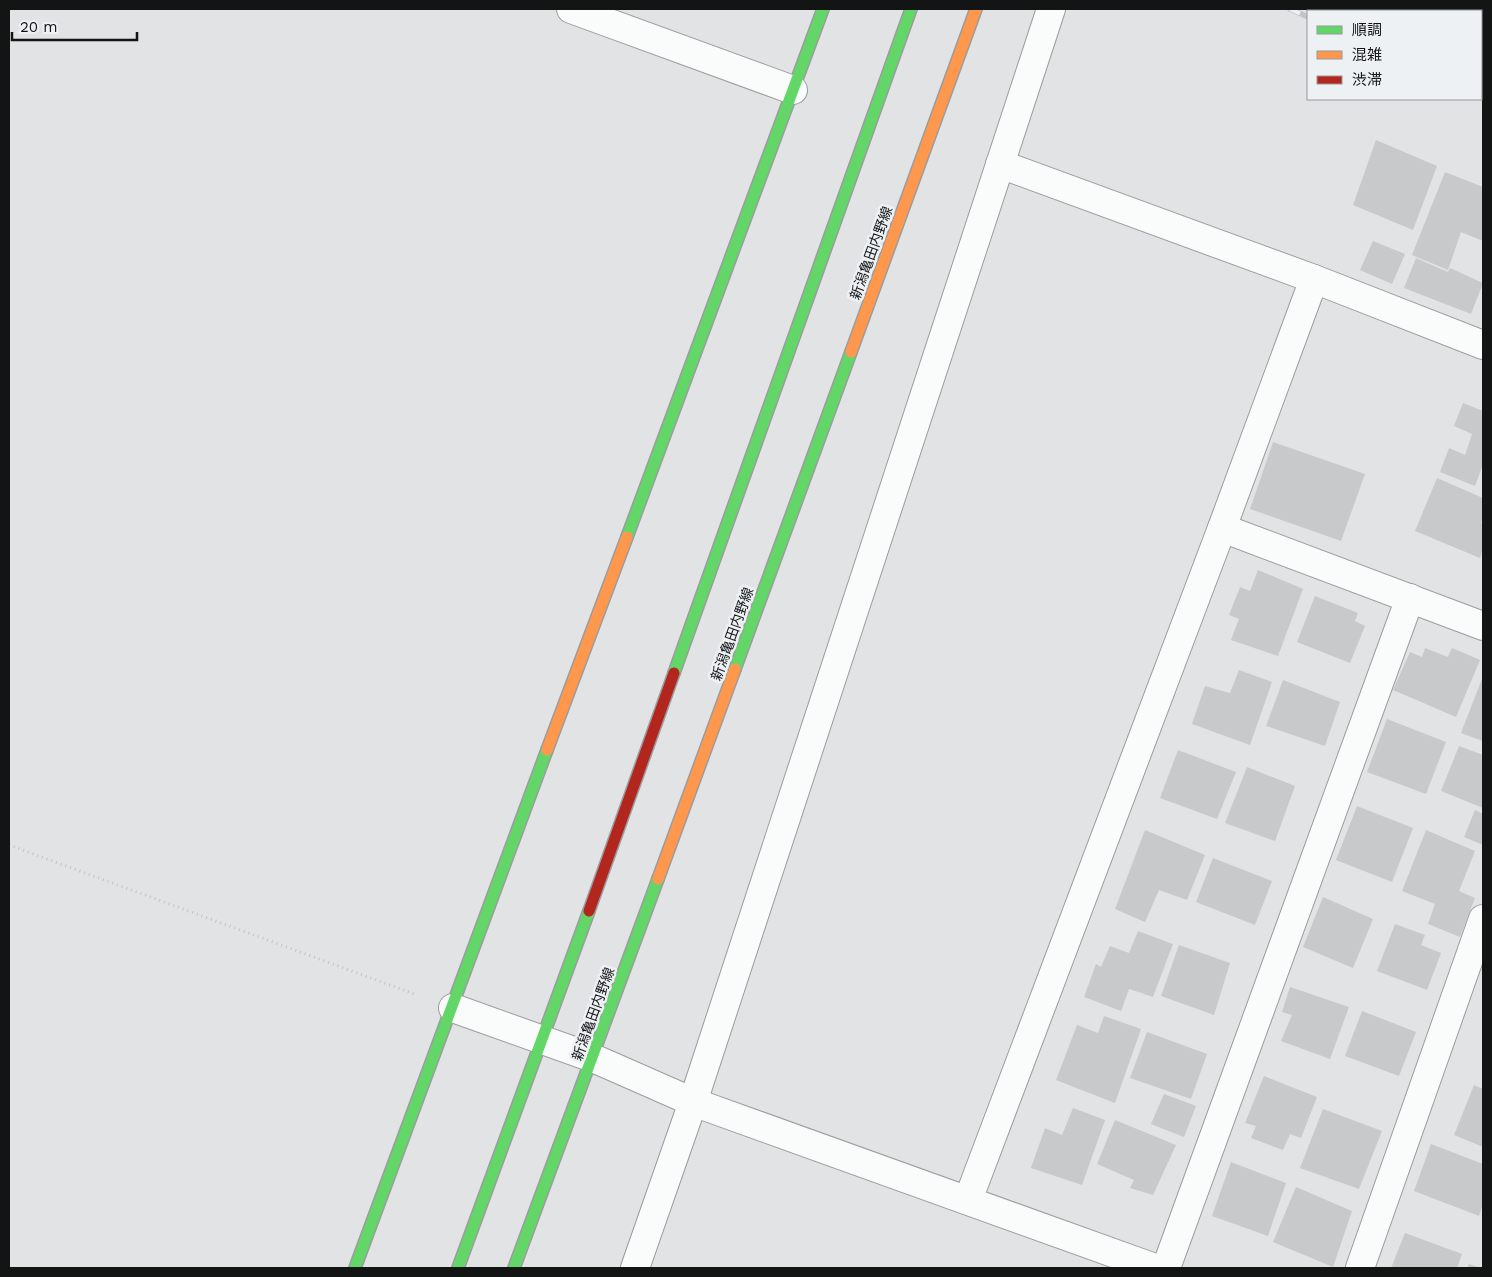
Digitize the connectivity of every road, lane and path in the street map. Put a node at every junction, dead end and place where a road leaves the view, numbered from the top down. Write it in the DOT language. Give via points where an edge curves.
graph roads {
  1 [pos="571,9"];
  2 [pos="822,9"];
  3 [pos="911,9"];
  4 [pos="976,9"];
  5 [pos="1051,9"];
  6 [pos="793,90"];
  7 [pos="1000,164"];
  8 [pos="1314,279"];
  9 [pos="1483,345"];
  10 [pos="1222,528"];
  11 [pos="1410,598"];
  12 [pos="1483,626"];
  13 [pos="9,845"];
  14 [pos="1483,919"];
  15 [pos="453,1008"];
  16 [pos="543,1040"];
  17 [pos="593,1058"];
  18 [pos="693,1102"];
  19 [pos="968,1200"];
  20 [pos="355,1268"];
  21 [pos="458,1268"];
  22 [pos="514,1268"];
  23 [pos="635,1268"];
  24 [pos="1155,1268"];
  25 [pos="1166,1268"];
  26 [pos="1360,1268"];
  1 -- 6 [label="street"];
  2 -- 6 [label="main road"];
  3 -- 16 [label="main road"];
  4 -- 17 [label="main road, 新潟亀田内野線"];
  5 -- 7 [label="street"];
  6 -- 15 [label="main road"];
  7 -- 8 [label="street"];
  7 -- 18 [label="street"];
  8 -- 9 [label="street"];
  8 -- 10 [label="street"];
  10 -- 11 [label="street"];
  10 -- 19 [label="street"];
  11 -- 12 [label="street"];
  11 -- 25 [label="street"];
  13 -- 15 [label="path"];
  14 -- 26 [label="street"];
  15 -- 16 [label="street"];
  15 -- 20 [label="main road"];
  16 -- 17 [label="street"];
  16 -- 21 [label="main road"];
  17 -- 18 [label="street"];
  17 -- 22 [label="main road, 新潟亀田内野線"];
  18 -- 19 [label="street"];
  18 -- 23 [label="street"];
  19 -- 24 [label="street"];
}
